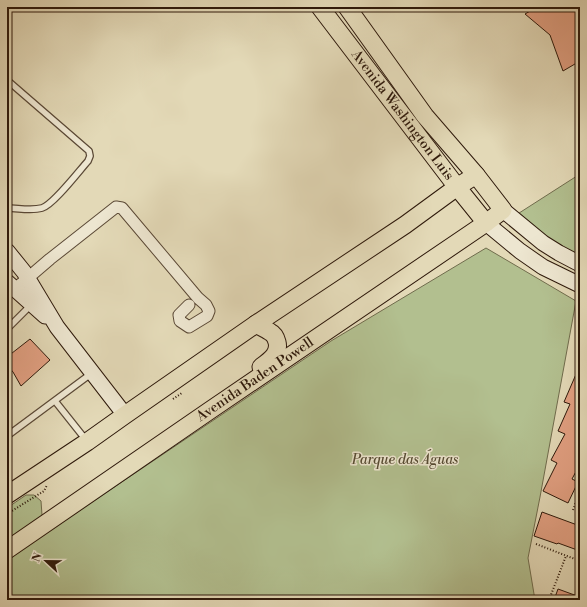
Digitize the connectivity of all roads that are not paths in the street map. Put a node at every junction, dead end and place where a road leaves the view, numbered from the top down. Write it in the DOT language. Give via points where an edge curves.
graph roads {
  1 [pos="320,7"];
  2 [pos="347,7"];
  3 [pos="7,80"];
  4 [pos="476,174"];
  5 [pos="457,187"];
  6 [pos="7,208"];
  7 [pos="503,210"];
  8 [pos="486,223"];
  9 [pos="7,251"];
  10 [pos="580,264"];
  11 [pos="28,279"];
  12 [pos="580,285"];
  13 [pos="11,286"];
  14 [pos="36,301"];
  15 [pos="189,305"];
  16 [pos="256,324"];
  17 [pos="7,329"];
  18 [pos="93,373"];
  19 [pos="55,401"];
  20 [pos="209,411"];
  21 [pos="125,415"];
  22 [pos="7,436"];
  23 [pos="88,442"];
  24 [pos="7,495"];
  25 [pos="7,550"];
  1 -- 5 [label="main road, Avenida Washington Luis"];
  2 -- 4 [label="main road" via="425,116"];
  3 -- 6 [label="lane" via="89,151 90,156 68,185 49,204 32,209"];
  4 -- 5 [label="main road"];
  4 -- 7 [label="main road"];
  5 -- 8 [label="main road, Avenida Washington Luis"];
  5 -- 16 [label="main road" via="405,225"];
  7 -- 8 [label="main road, Avenida Baden Powell"];
  7 -- 10 [label="street" via="543,243"];
  8 -- 12 [label="street" via="543,267"];
  8 -- 20 [label="main road, Avenida Baden Powell"];
  9 -- 11 [label="street"];
  11 -- 13 [label="street"];
  11 -- 14 [label="street"];
  11 -- 15 [label="street" via="116,207 122,208 206,305 209,311 207,316 188,327 180,321 179,315"];
  13 -- 14 [label="street"];
  14 -- 17 [label="lane"];
  14 -- 18 [label="street"];
  16 -- 20 [label="main road" via="270,331 277,340 276,352"];
  16 -- 21 [label="main road"];
  18 -- 19 [label="lane"];
  18 -- 21 [label="street"];
  19 -- 22 [label="lane"];
  19 -- 23 [label="lane"];
  20 -- 25 [label="main road, Avenida Baden Powell"];
  21 -- 23 [label="main road"];
  23 -- 24 [label="main road"];
}
